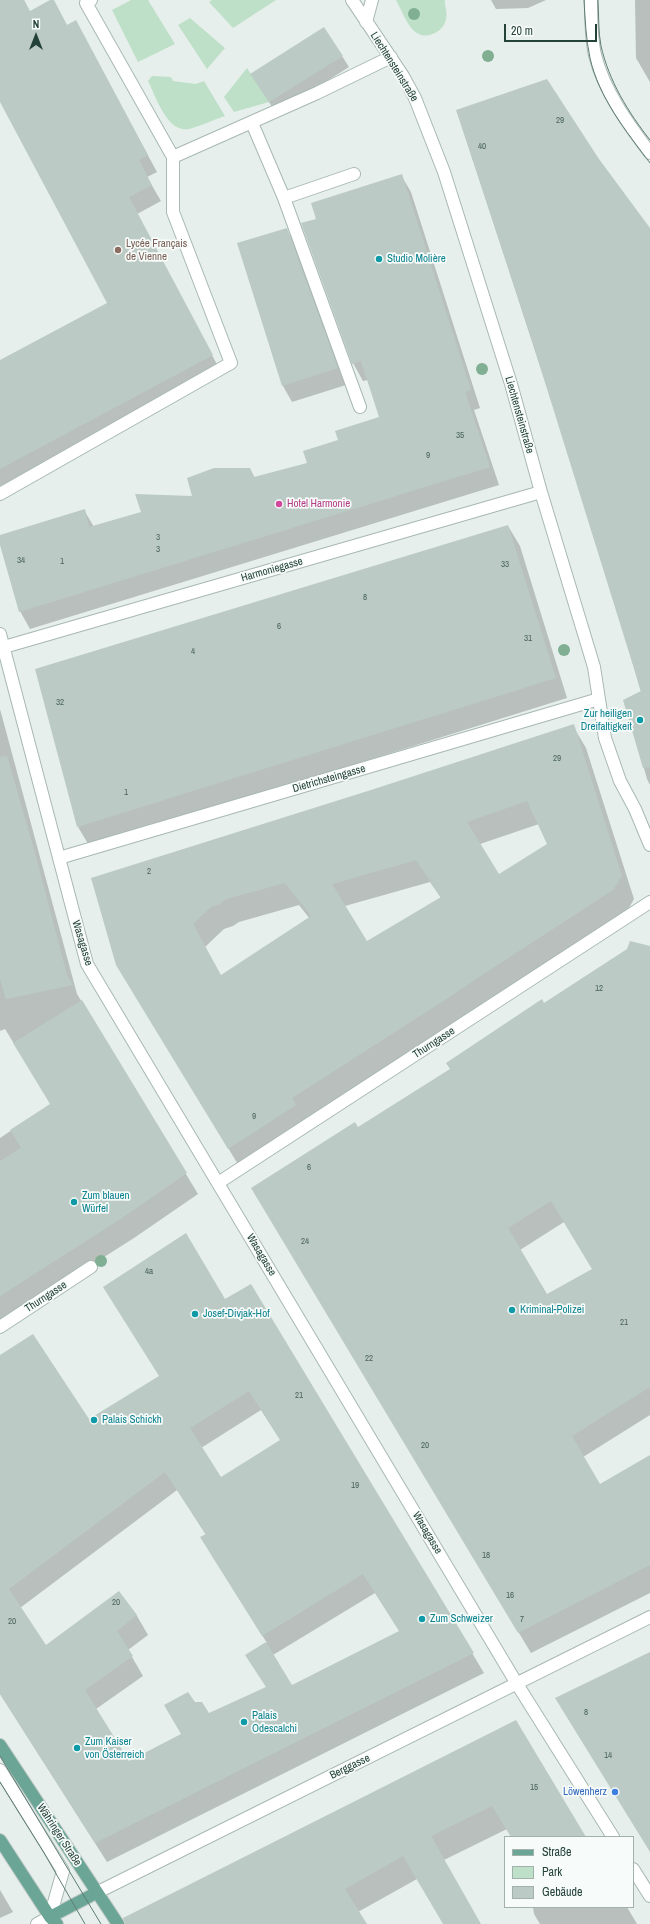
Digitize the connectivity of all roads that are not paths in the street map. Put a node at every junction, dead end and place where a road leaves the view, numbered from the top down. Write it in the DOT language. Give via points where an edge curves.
graph roads {
  1 [pos="91,0"];
  2 [pos="352,0"];
  3 [pos="372,0"];
  4 [pos="591,0"];
  5 [pos="366,22"];
  6 [pos="390,57"];
  7 [pos="252,123"];
  8 [pos="650,153"];
  9 [pos="173,157"];
  10 [pos="354,174"];
  11 [pos="284,198"];
  12 [pos="360,407"];
  13 [pos="541,492"];
  14 [pos="0,494"];
  15 [pos="0,634"];
  16 [pos="4,648"];
  17 [pos="599,699"];
  18 [pos="650,845"];
  19 [pos="59,858"];
  20 [pos="650,902"];
  21 [pos="218,1183"];
  22 [pos="91,1267"];
  23 [pos="0,1327"];
  24 [pos="650,1617"];
  25 [pos="517,1684"];
  26 [pos="0,1745"];
  27 [pos="0,1770"];
  28 [pos="612,1836"];
  29 [pos="0,1840"];
  30 [pos="634,1871"];
  31 [pos="96,1893"];
  32 [pos="650,1896"];
  33 [pos="53,1921"];
  34 [pos="37,1924"];
  35 [pos="118,1924"];
  1 -- 9 [label="street" via="86,3"];
  2 -- 5 [label="street, Liechtensteinstraße"];
  3 -- 5 [label="street"];
  4 -- 8 [label="street" via="595,55 620,110"];
  5 -- 6 [label="street, Liechtensteinstraße"];
  6 -- 7 [label="street"];
  6 -- 13 [label="street, Liechtensteinstraße" via="415,98 444,172 511,384"];
  7 -- 9 [label="street"];
  7 -- 11 [label="street"];
  9 -- 14 [label="street" via="173,212 231,363"];
  10 -- 11 [label="street"];
  11 -- 12 [label="street"];
  13 -- 16 [label="street, Harmoniegasse"];
  13 -- 17 [label="street, Liechtensteinstraße" via="594,667"];
  15 -- 16 [label="street, Wasagasse"];
  16 -- 19 [label="street, Wasagasse"];
  17 -- 18 [label="street, Liechtensteinstraße" via="605,738 614,765"];
  17 -- 19 [label="street, Dietrichsteingasse"];
  19 -- 21 [label="street, Wasagasse" via="87,964"];
  20 -- 21 [label="street, Thurngasse"];
  21 -- 25 [label="street, Wasagasse"];
  22 -- 23 [label="street, Thurngasse"];
  24 -- 25 [label="street, Berggasse"];
  25 -- 28 [label="street, Wasagasse"];
  25 -- 31 [label="street, Berggasse"];
  26 -- 31 [label="main road, Währinger Straße"];
  27 -- 33 [label="street, Währinger Straße" via="63,1871"];
  29 -- 33 [label="main road"];
  30 -- 32 [label="street"];
  31 -- 33 [label="main road, Berggasse"];
  31 -- 35 [label="main road, Währinger Straße"];
  33 -- 34 [label="street"];
}
